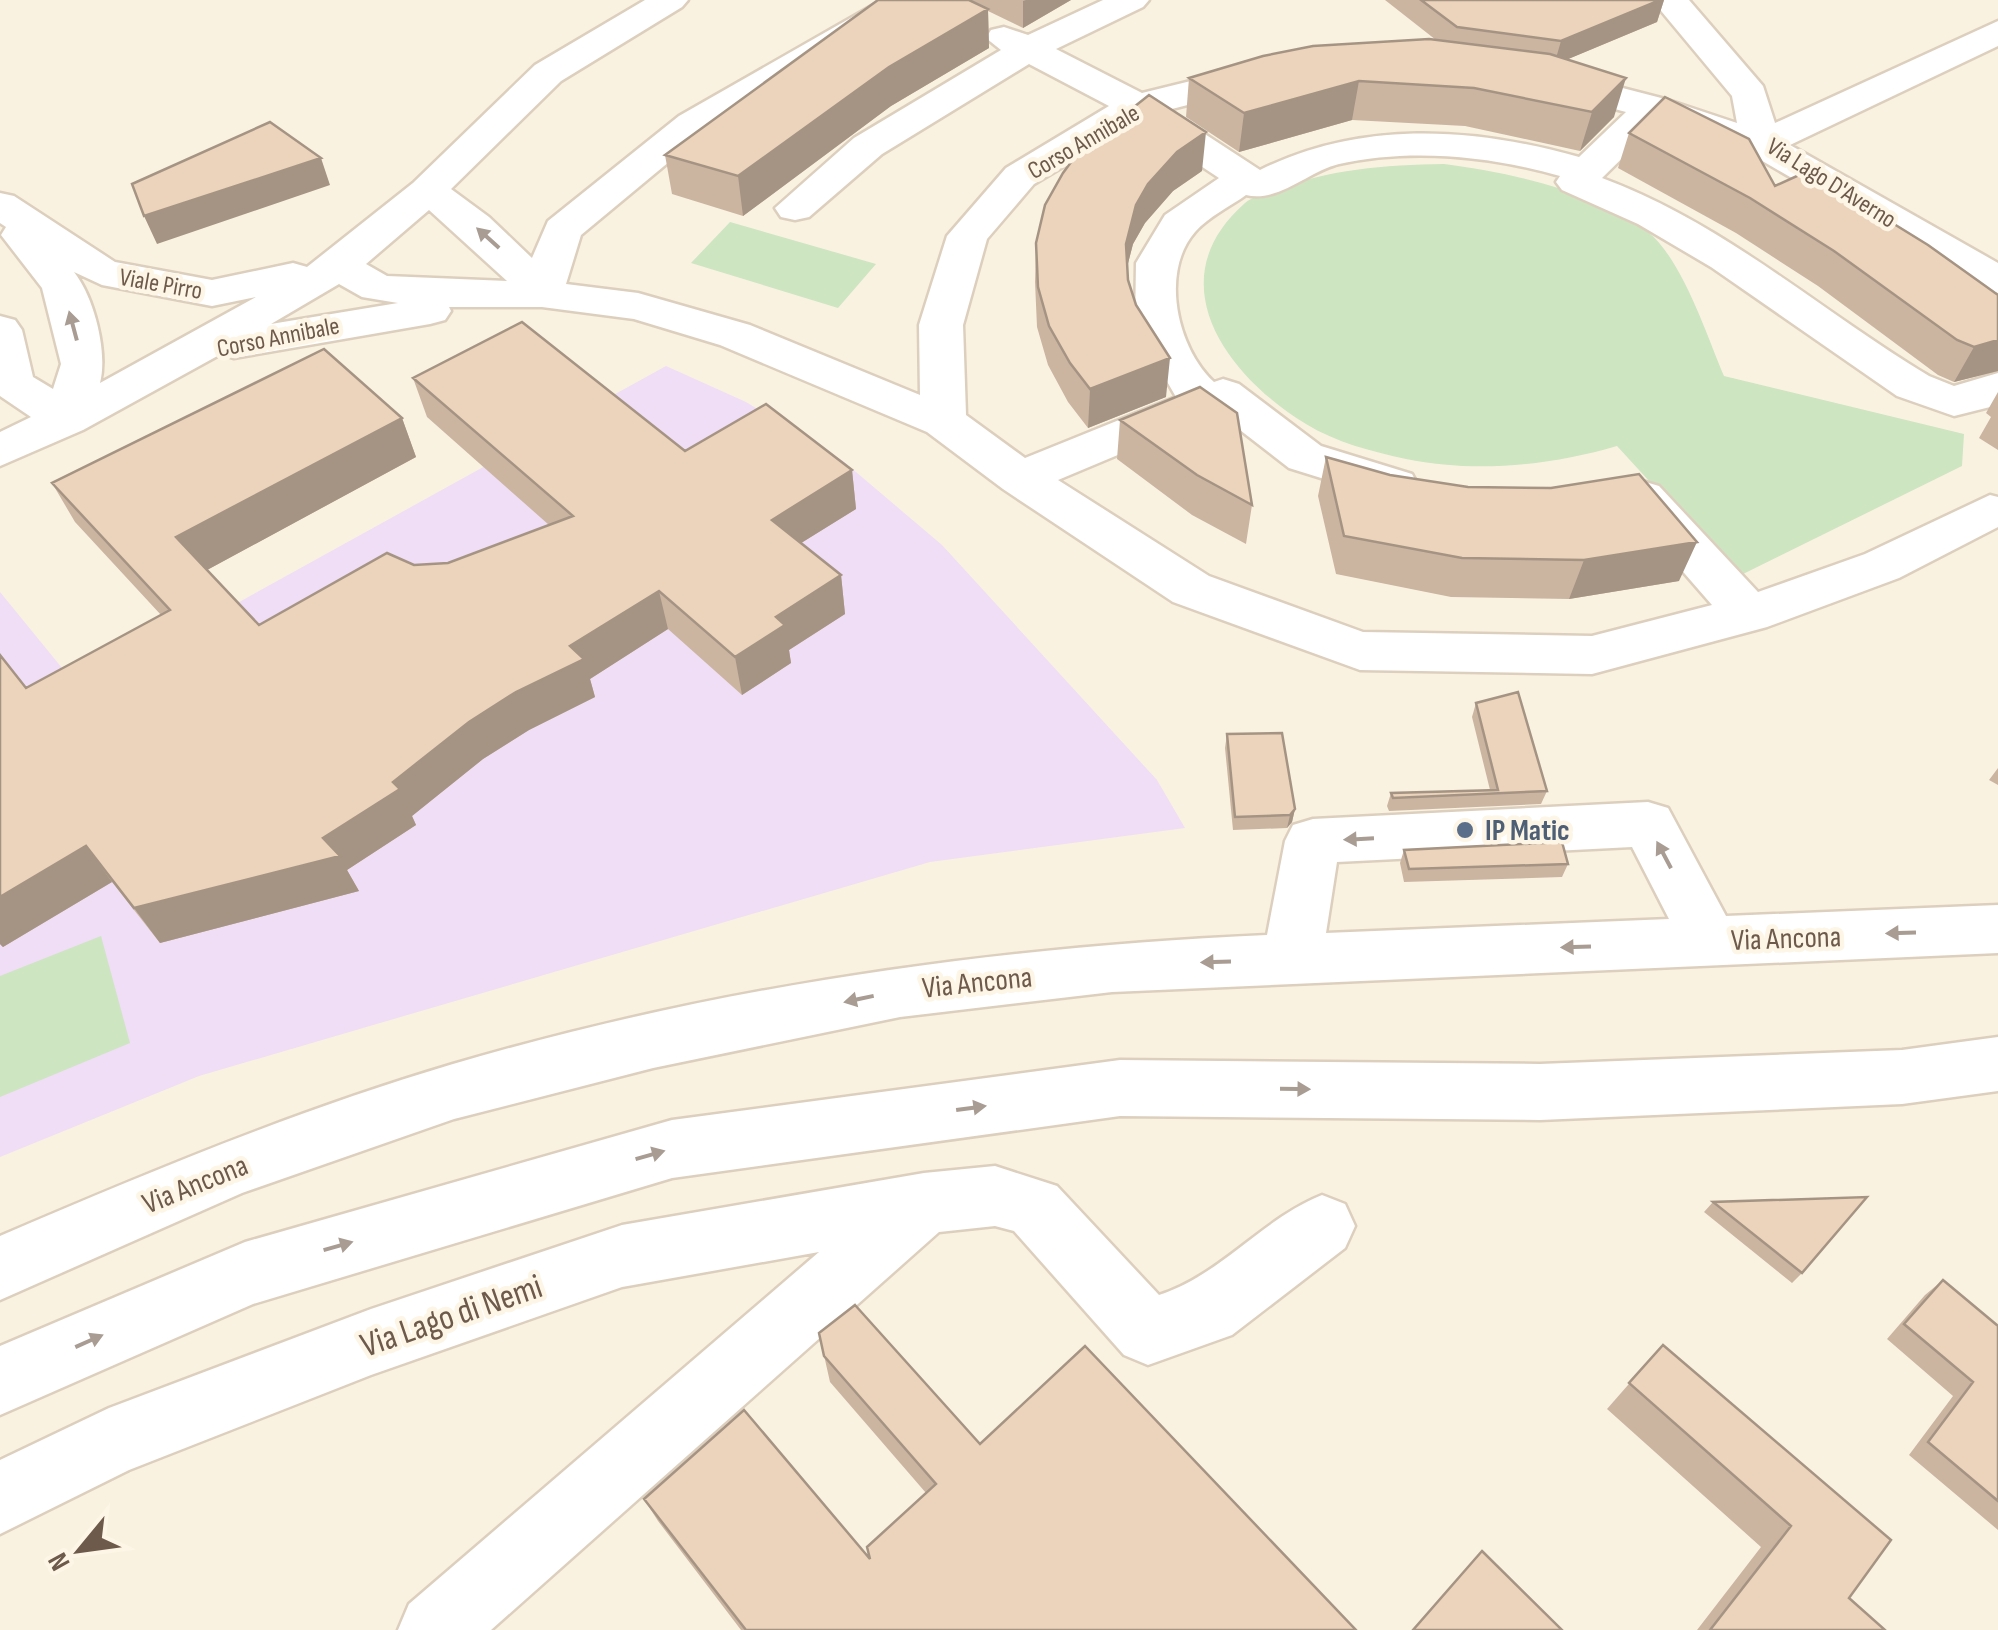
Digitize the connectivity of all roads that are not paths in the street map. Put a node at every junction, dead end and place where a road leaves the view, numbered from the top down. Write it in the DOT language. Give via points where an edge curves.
graph roads {
  1 [pos="670,0"];
  2 [pos="907,0"];
  3 [pos="1131,0"];
  4 [pos="1670,0"];
  5 [pos="979,25"];
  6 [pos="1998,32"];
  7 [pos="1028,50"];
  8 [pos="1304,70"];
  9 [pos="1508,74"];
  10 [pos="1137,106"];
  11 [pos="1652,107"];
  12 [pos="1761,144"];
  13 [pos="1581,177"];
  14 [pos="1251,182"];
  15 [pos="427,191"];
  16 [pos="0,207"];
  17 [pos="795,208"];
  18 [pos="339,266"];
  19 [pos="1998,280"];
  20 [pos="542,294"];
  21 [pos="0,330"];
  22 [pos="192,352"];
  23 [pos="1998,387"];
  24 [pos="1215,398"];
  25 [pos="67,420"];
  26 [pos="943,421"];
  27 [pos="0,451"];
  28 [pos="1020,478"];
  29 [pos="1618,487"];
  30 [pos="1438,494"];
  31 [pos="1990,512"];
  32 [pos="1749,614"];
  33 [pos="1998,929"];
  34 [pos="1710,942"];
  35 [pos="1292,959"];
  36 [pos="1998,1064"];
  37 [pos="924,1203"];
  38 [pos="1322,1226"];
  39 [pos="0,1268"];
  40 [pos="0,1380"];
  41 [pos="0,1498"];
  42 [pos="435,1630"];
  1 -- 15 [label="street, Corso Annibale" via="548,73"];
  2 -- 20 [label="street" via="692,124 562,230"];
  3 -- 7 [label="street"];
  4 -- 12 [label="street, Via Lago D'Averno" via="1750,94"];
  5 -- 7 [label="street"];
  6 -- 12 [label="street"];
  7 -- 10 [label="street"];
  7 -- 17 [label="street" via="868,146"];
  8 -- 10 [label="street, Corso Annibale"];
  9 -- 11 [label="street"];
  10 -- 14 [label="street"];
  10 -- 26 [label="street, Corso Annibale" via="1020,176 967,236 940,325"];
  11 -- 12 [label="street"];
  11 -- 13 [label="street"];
  12 -- 19 [label="street, Via Lago D'Averno"];
  13 -- 14 [label="street" via="1465,146 1386,144 1323,156"];
  13 -- 23 [label="street" via="1775,289 1901,379 1953,401"];
  14 -- 24 [label="street" via="1180,224 1157,263 1157,326 1189,384"];
  15 -- 18 [label="street, Corso Annibale"];
  20 -- 15 [label="street, one-way" via="457,210"];
  16 -- 18 [label="street, Viale Pirro" via="102,272 212,293"];
  25 -- 16 [label="street, Viale Pirro, one-way" via="83,364 62,286"];
  18 -- 20 [label="street, Corso Annibale" via="376,288"];
  18 -- 22 [label="street, Corso Annibale"];
  20 -- 22 [label="street, Corso Annibale"];
  20 -- 26 [label="street, Corso Annibale" via="638,306 735,335"];
  21 -- 25 [label="street" via="13,384"];
  22 -- 25 [label="street, Corso Annibale"];
  24 -- 28 [label="street"];
  24 -- 30 [label="street" via="1305,457 1372,481"];
  25 -- 27 [label="street, Corso Annibale"];
  26 -- 28 [label="street"];
  28 -- 32 [label="street" via="1191,589 1360,651 1592,655"];
  29 -- 32 [label="street"];
  31 -- 32 [label="street" via="1882,566"];
  33 -- 34 [label="street, Via Ancona, one-way"];
  34 -- 35 [label="street, Via Ancona, one-way"];
  34 -- 35 [label="street, one-way" via="1648,824 1313,841"];
  35 -- 39 [label="street, Via Ancona, one-way" via="1112,967 900,991 654,1041 454,1091 227,1168"];
  40 -- 36 [label="street, one-way" via="244,1274 672,1149 1120,1088 1540,1092 1902,1078"];
  37 -- 38 [label="street, Via Lago di Nemi" via="995,1196 1034,1207 1148,1332 1208,1312"];
  37 -- 41 [label="street, Via Lago di Nemi" via="622,1256 371,1342 109,1443"];
  37 -- 42 [label="street"];
}
